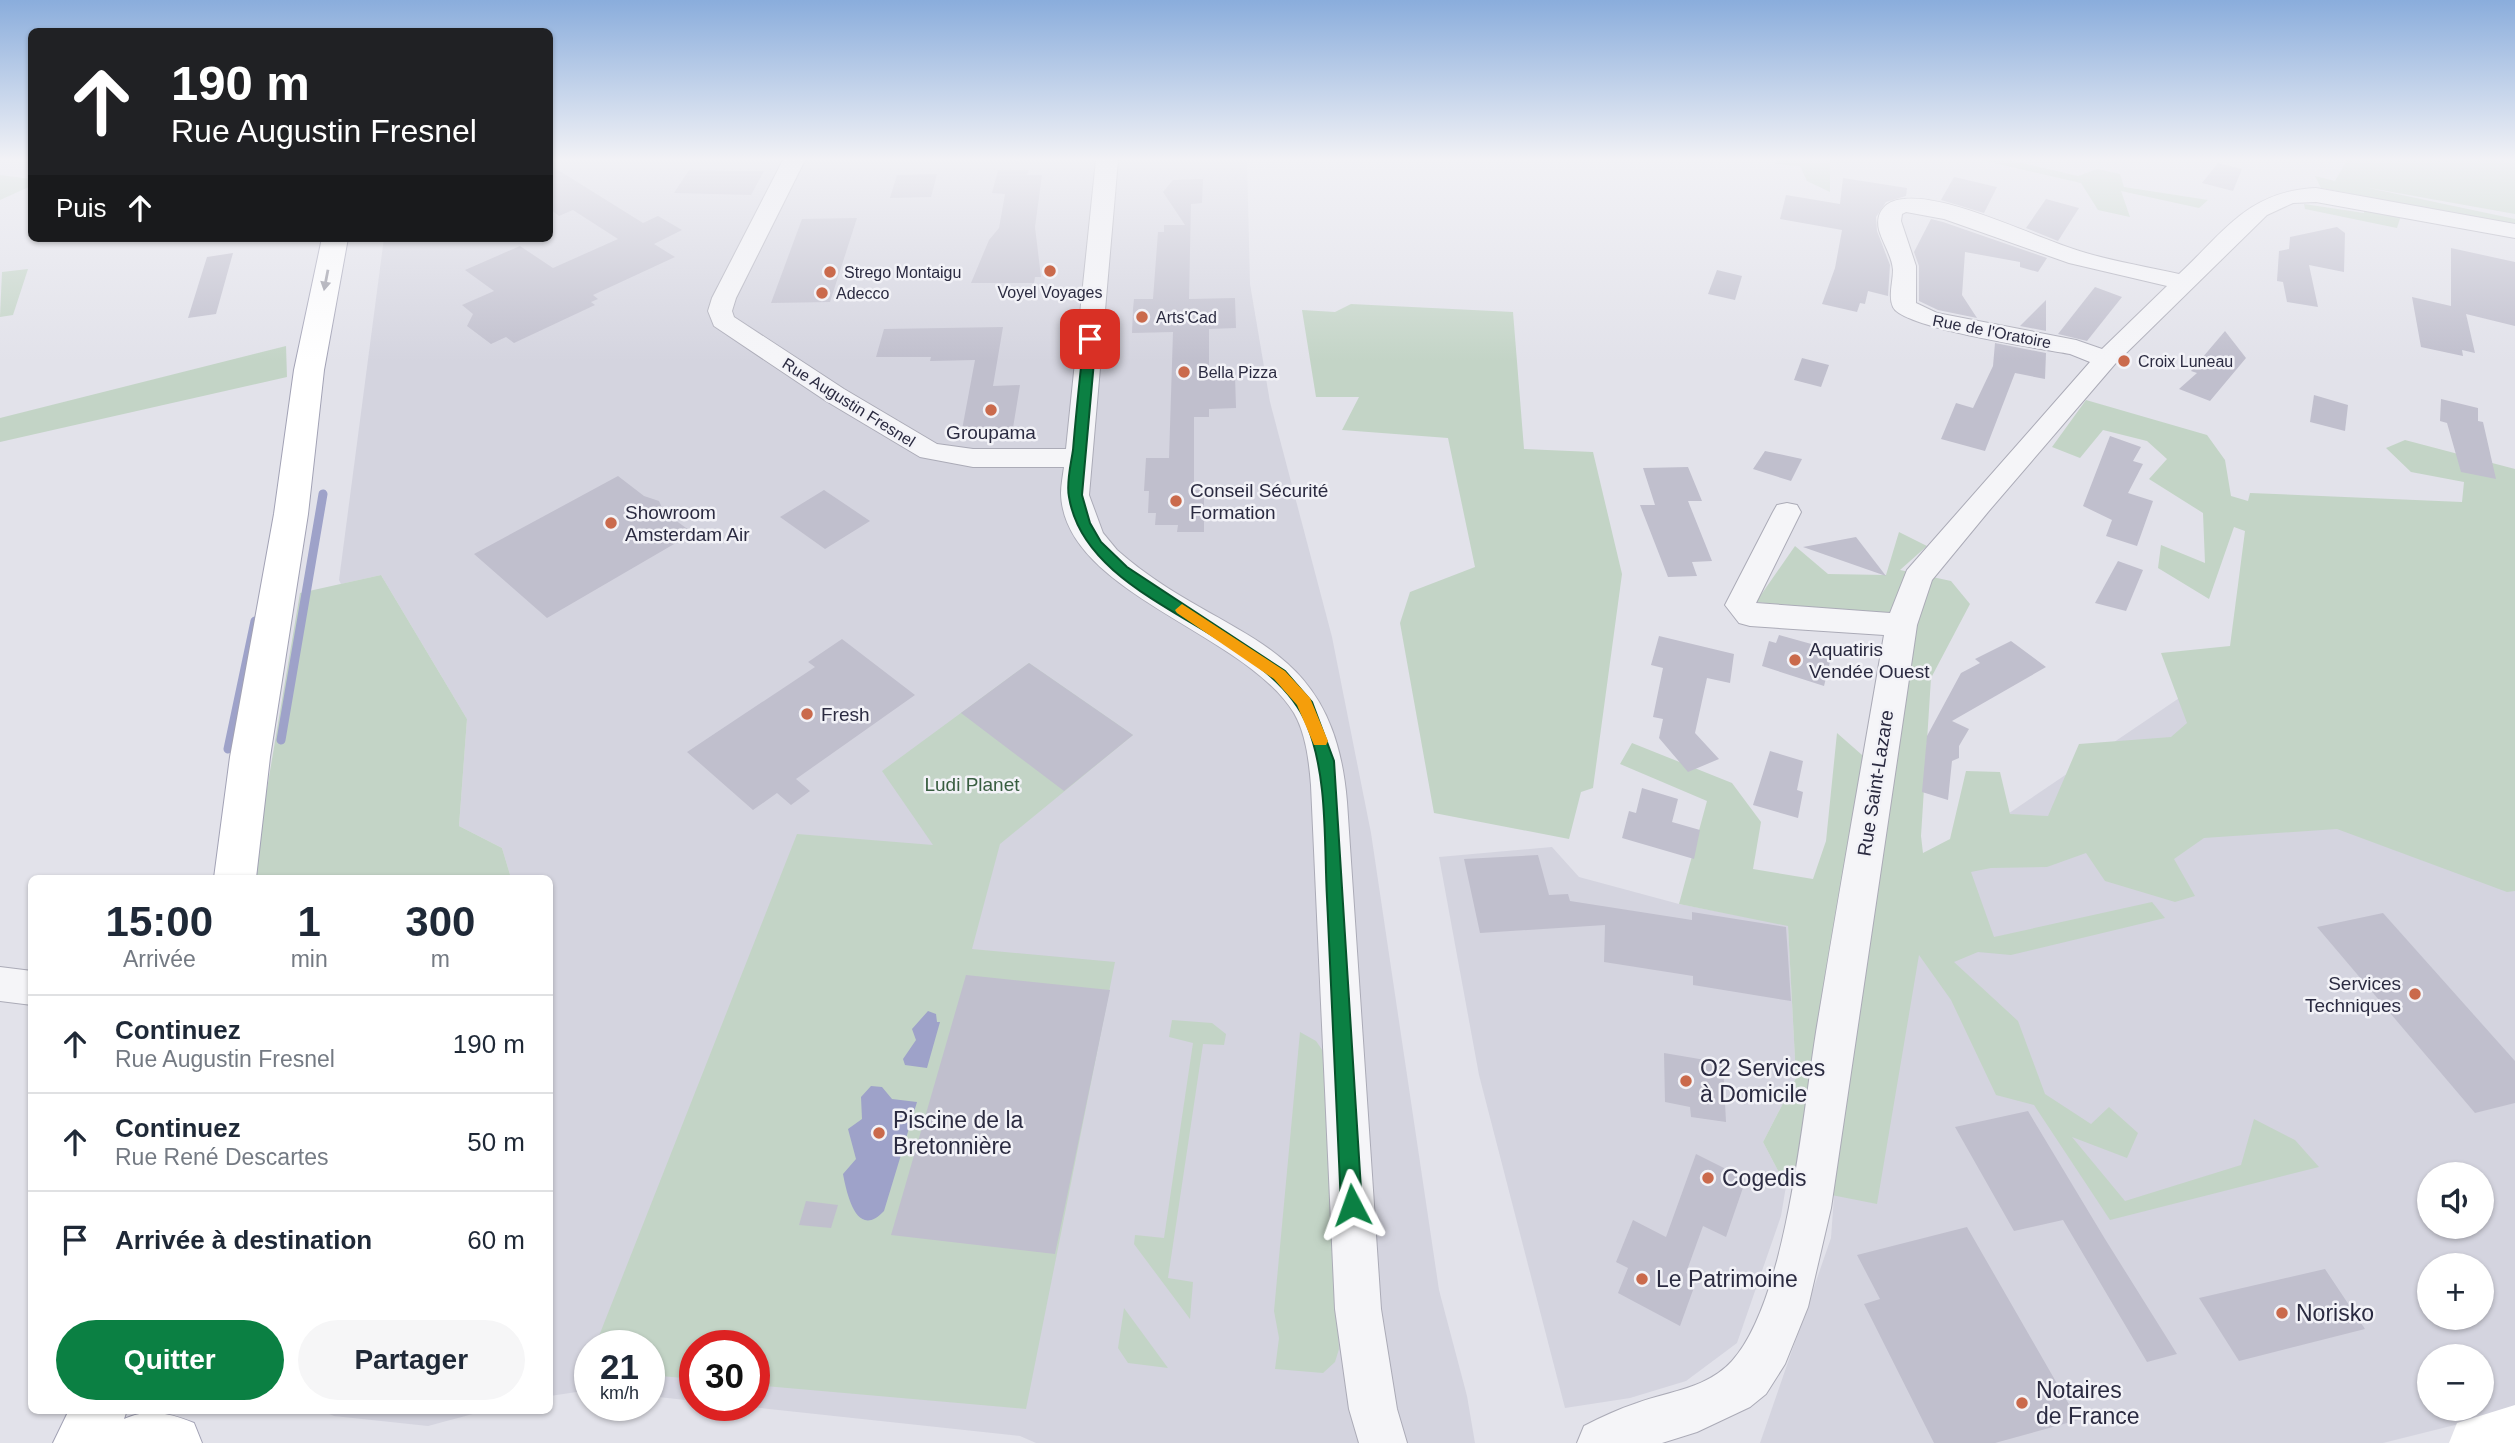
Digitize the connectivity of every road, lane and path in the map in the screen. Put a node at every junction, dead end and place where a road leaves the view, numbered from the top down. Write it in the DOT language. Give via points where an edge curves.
graph roads {
  1 [pos="760,227"];
  2 [pos="1100,227"];
  3 [pos="1891,227"];
  4 [pos="1995,227"];
  5 [pos="2239,227"];
  6 [pos="2495,227"];
  7 [pos="2515,231"];
  8 [pos="334,242"];
  9 [pos="353,242"];
  10 [pos="2182,282"];
  11 [pos="2106,359"];
  12 [pos="1077,458"];
  13 [pos="1787,512"];
  14 [pos="291,514"];
  15 [pos="1900,625"];
  16 [pos="250,757"];
  17 [pos="219,875"];
  18 [pos="235,875"];
  19 [pos="0,984"];
  20 [pos="28,988"];
  21 [pos="98,1414"];
  22 [pos="1383,1432"];
  23 [pos="2515,1433"];
  24 [pos="81,1443"];
  25 [pos="1601,1443"];
  26 [pos="2477,1443"];
  1 -- 12 [label="street, Rue Augustin Fresnel" via="724,298 723,321 930,451 973,458"];
  2 -- 12 [label="street"];
  3 -- 11 [label="street, Rue de l'Oratoire" via="1903,262 1901,297 1912,312 2076,348"];
  4 -- 10 [label="street, Rue de l'Oratoire" via="2077,257"];
  5 -- 10 [label="street, Rue Saint-Lazare" via="2196,275"];
  6 -- 7 [label="street, Rue Saint-Lazare"];
  8 -- 14 [label="main road, one-way" via="309,370"];
  9 -- 14 [label="main road" via="314,443"];
  10 -- 11 [label="street, Rue Saint-Lazare"];
  11 -- 15 [label="street, Rue Saint-Lazare" via="1918,578"];
  12 -- 22 [label="street" via="1075,495 1096,545 1122,571 1280,675 1304,702 1319,738 1327,767 1332,837 1358,1309"];
  13 -- 15 [label="street" via="1740,605 1750,615"];
  14 -- 16 [label="main road"];
  15 -- 25 [label="street, Rue Saint-Lazare" via="1807,1208 1783,1313 1752,1375 1738,1388 1694,1410"];
  16 -- 17 [label="main road"];
  16 -- 18 [label="main road"];
  19 -- 20 [label="street"];
  21 -- 24 [label="main road"];
  23 -- 26 [label="main road"];
}
